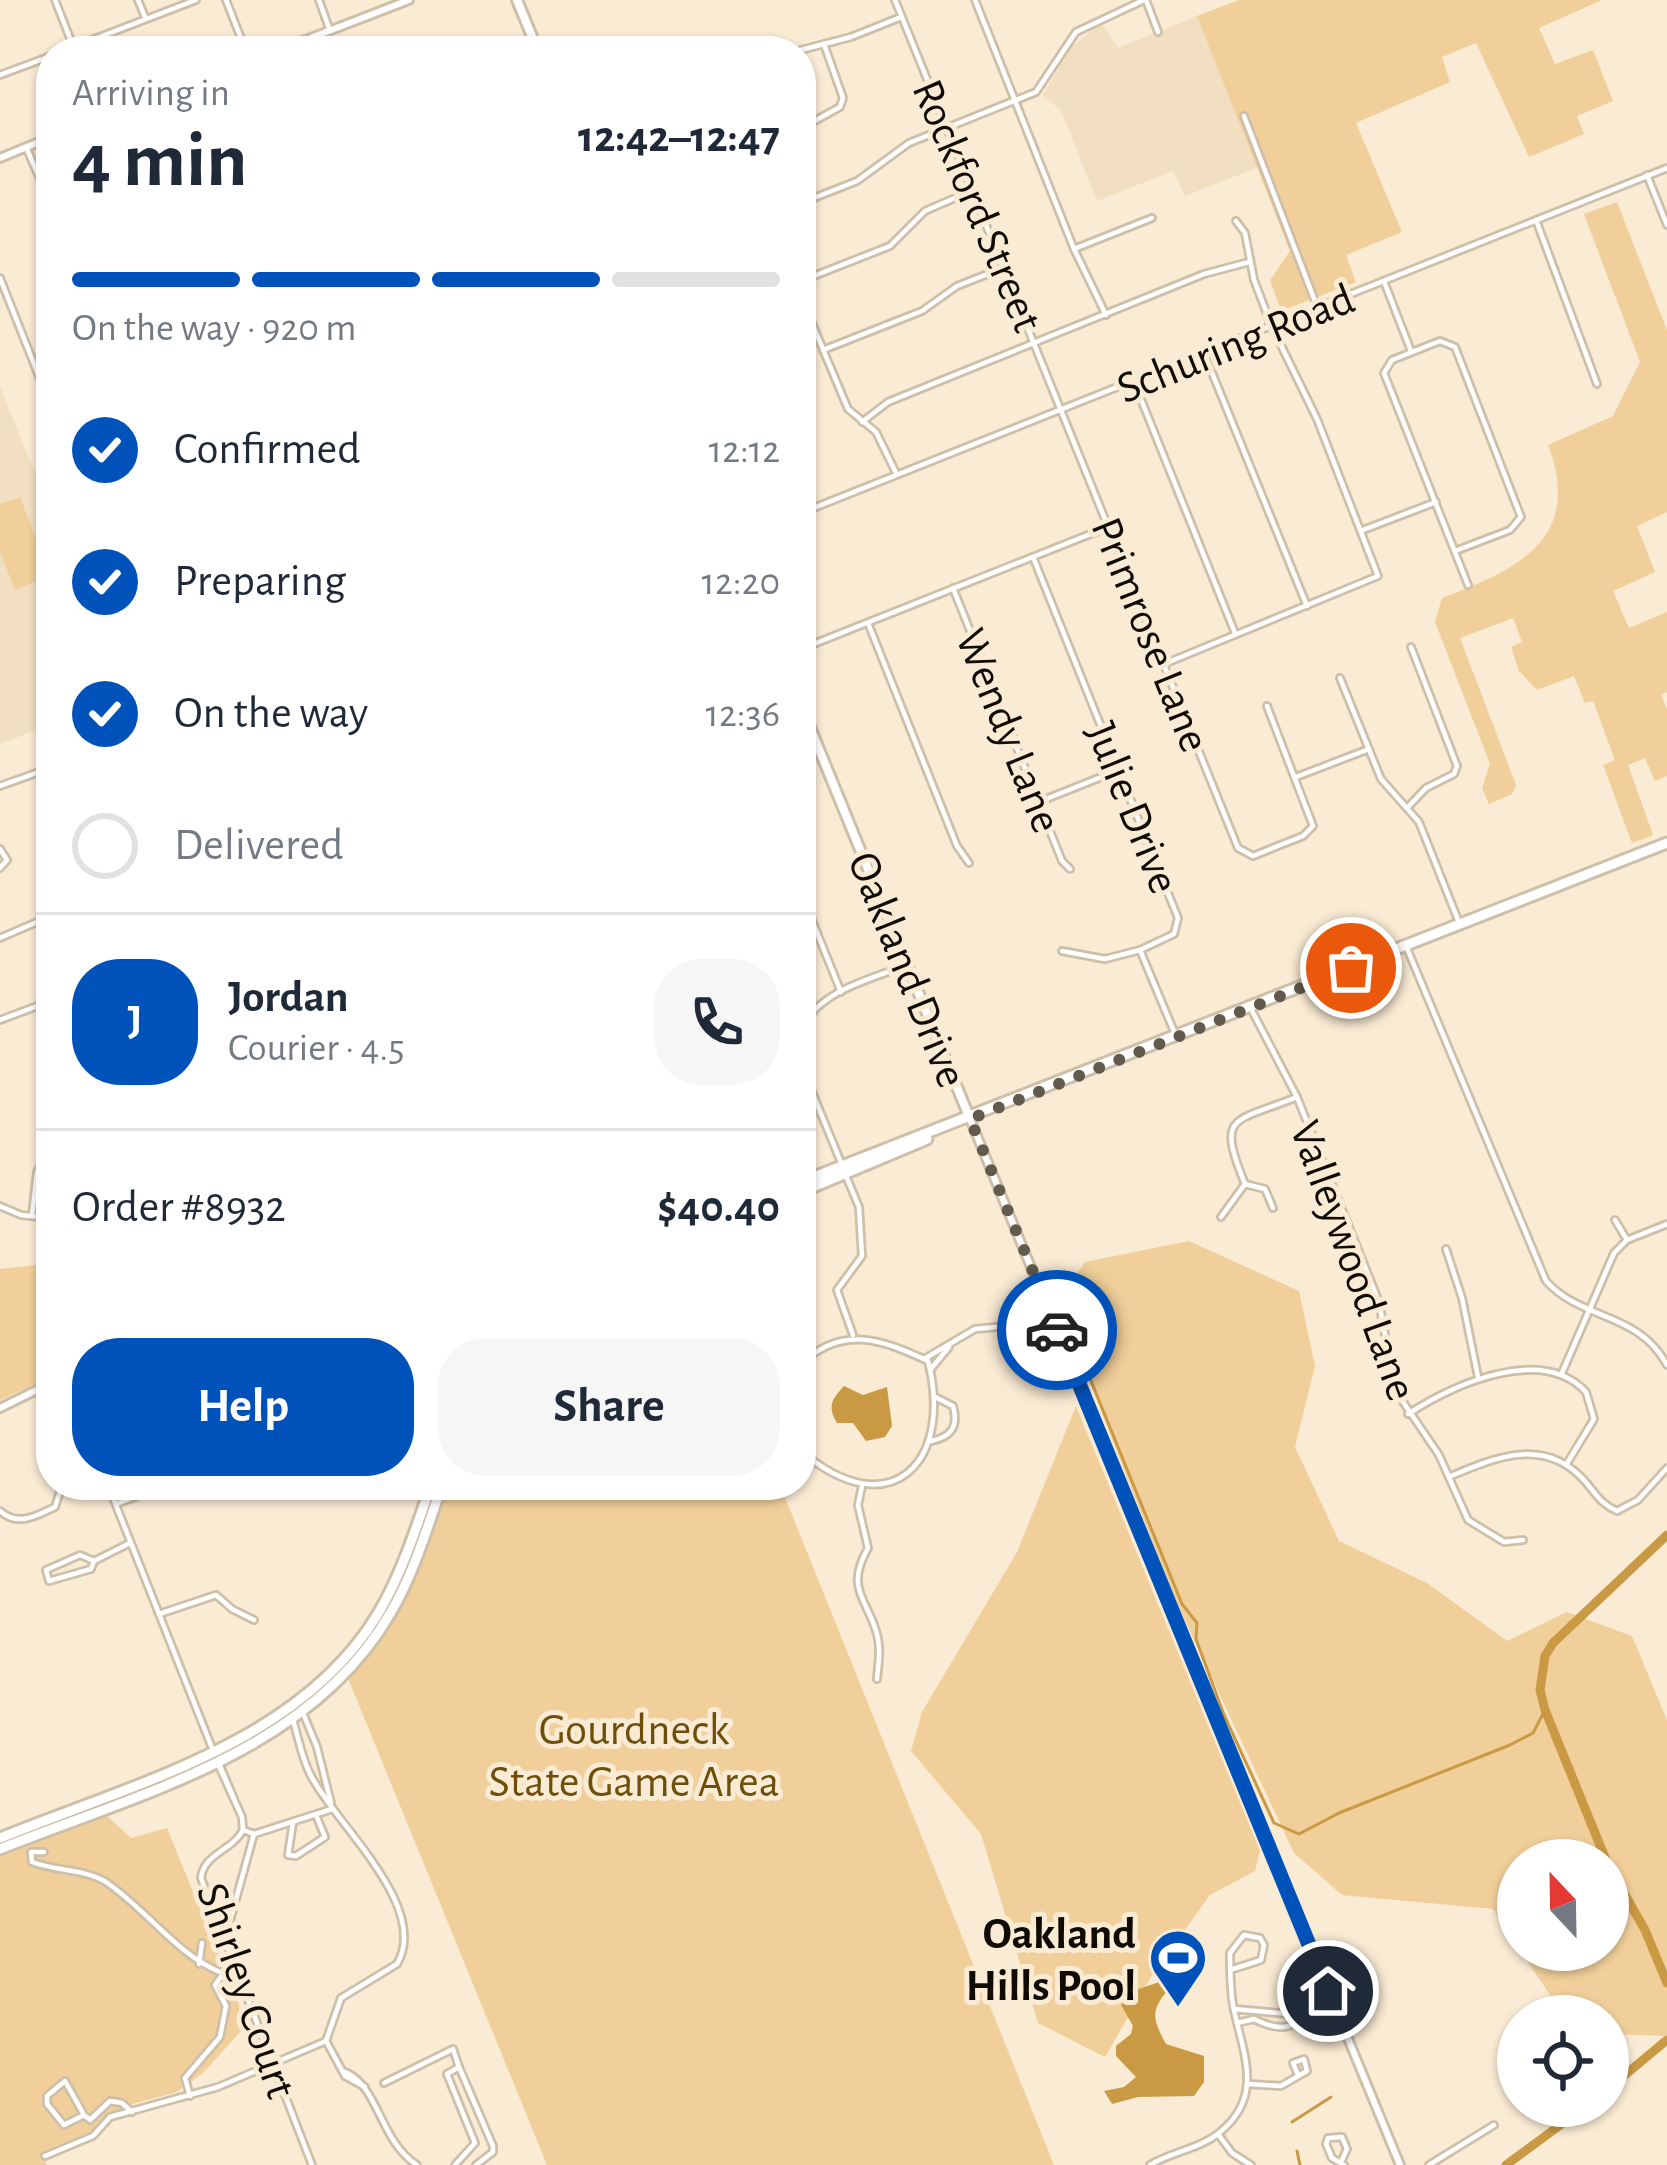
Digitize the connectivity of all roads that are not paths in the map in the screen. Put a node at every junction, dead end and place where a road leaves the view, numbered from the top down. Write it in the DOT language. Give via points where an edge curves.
graph roads {
  1 [pos="55,0"];
  2 [pos="138,0"];
  3 [pos="196,0"];
  4 [pos="226,0"];
  5 [pos="319,0"];
  6 [pos="409,0"];
  7 [pos="517,0"];
  8 [pos="895,0"];
  9 [pos="975,0"];
  10 [pos="1145,0"];
  11 [pos="902,17"];
  12 [pos="146,19"];
  13 [pos="330,31"];
  14 [pos="1158,32"];
  15 [pos="69,36"];
  16 [pos="105,36"];
  17 [pos="240,36"];
  18 [pos="317,36"];
  19 [pos="532,36"];
  20 [pos="824,44"];
  21 [pos="816,46"];
  22 [pos="36,62"];
  23 [pos="0,76"];
  24 [pos="1016,102"];
  25 [pos="1244,116"];
  26 [pos="816,120"];
  27 [pos="947,130"];
  28 [pos="36,143"];
  29 [pos="26,147"];
  30 [pos="0,158"];
  31 [pos="1667,168"];
  32 [pos="36,170"];
  33 [pos="1647,175"];
  34 [pos="971,191"];
  35 [pos="816,197"];
  36 [pos="1152,218"];
  37 [pos="1536,220"];
  38 [pos="1237,221"];
  39 [pos="1667,225"];
  40 [pos="1074,249"];
  41 [pos="1250,262"];
  42 [pos="1003,268"];
  43 [pos="816,275"];
  44 [pos="0,278"];
  45 [pos="1384,282"];
  46 [pos="1318,309"];
  47 [pos="1106,315"];
  48 [pos="1272,327"];
  49 [pos="816,333"];
  50 [pos="1037,343"];
  51 [pos="823,350"];
  52 [pos="1411,351"];
  53 [pos="1204,353"];
  54 [pos="36,369"];
  55 [pos="1134,382"];
  56 [pos="1597,384"];
  57 [pos="1063,410"];
  58 [pos="862,422"];
  59 [pos="897,476"];
  60 [pos="1436,502"];
  61 [pos="816,507"];
  62 [pos="1108,527"];
  63 [pos="1362,531"];
  64 [pos="1455,551"];
  65 [pos="1033,557"];
  66 [pos="1468,585"];
  67 [pos="953,588"];
  68 [pos="1307,606"];
  69 [pos="868,622"];
  70 [pos="1236,635"];
  71 [pos="816,643"];
  72 [pos="1412,647"];
  73 [pos="1164,664"];
  74 [pos="1340,678"];
  75 [pos="1267,706"];
  76 [pos="816,748"];
  77 [pos="1369,749"];
  78 [pos="1119,770"];
  79 [pos="36,773"];
  80 [pos="1296,777"];
  81 [pos="0,786"];
  82 [pos="1038,802"];
  83 [pos="1409,806"];
  84 [pos="1667,842"];
  85 [pos="0,850"];
  86 [pos="969,863"];
  87 [pos="0,868"];
  88 [pos="1070,869"];
  89 [pos="36,922"];
  90 [pos="1460,925"];
  91 [pos="817,932"];
  92 [pos="0,938"];
  93 [pos="1406,946"];
  94 [pos="1140,950"];
  95 [pos="1062,951"];
  96 [pos="907,965"];
  97 [pos="841,992"];
  98 [pos="36,1007"];
  99 [pos="816,1007"];
  100 [pos="1250,1007"];
  101 [pos="0,1020"];
  102 [pos="1176,1037"];
  103 [pos="1297,1097"];
  104 [pos="817,1105"];
  105 [pos="970,1119"];
  106 [pos="844,1170"];
  107 [pos="816,1178"];
  108 [pos="36,1181"];
  109 [pos="816,1184"];
  110 [pos="1245,1184"];
  111 [pos="0,1206"];
  112 [pos="1273,1208"];
  113 [pos="32,1216"];
  114 [pos="36,1216"];
  115 [pos="1221,1217"];
  116 [pos="1616,1220"];
  117 [pos="1667,1224"];
  118 [pos="1627,1240"];
  119 [pos="1446,1249"];
  120 [pos="1045,1300"];
  121 [pos="1587,1307"];
  122 [pos="854,1336"];
  123 [pos="950,1344"];
  124 [pos="816,1350"];
  125 [pos="924,1359"];
  126 [pos="1667,1365"];
  127 [pos="930,1370"];
  128 [pos="1561,1374"];
  129 [pos="1478,1377"];
  130 [pos="36,1390"];
  131 [pos="933,1396"];
  132 [pos="0,1408"];
  133 [pos="1408,1414"];
  134 [pos="931,1441"];
  135 [pos="816,1460"];
  136 [pos="1566,1465"];
  137 [pos="1667,1468"];
  138 [pos="1450,1476"];
  139 [pos="862,1486"];
  140 [pos="57,1500"];
  141 [pos="114,1500"];
  142 [pos="127,1500"];
  143 [pos="425,1500"];
  144 [pos="436,1500"];
  145 [pos="116,1504"];
  146 [pos="0,1511"];
  147 [pos="1523,1540"];
  148 [pos="130,1543"];
  149 [pos="94,1561"];
  150 [pos="159,1614"];
  151 [pos="254,1620"];
  152 [pos="877,1679"];
  153 [pos="303,1712"];
  154 [pos="293,1720"];
  155 [pos="215,1756"];
  156 [pos="332,1809"];
  157 [pos="316,1815"];
  158 [pos="293,1820"];
  159 [pos="244,1830"];
  160 [pos="254,1834"];
  161 [pos="0,1838"];
  162 [pos="0,1849"];
  163 [pos="42,1852"];
  164 [pos="225,1939"];
  165 [pos="202,1943"];
  166 [pos="233,1960"];
  167 [pos="199,1964"];
  168 [pos="1230,1970"];
  169 [pos="220,1972"];
  170 [pos="1328,1991"];
  171 [pos="1333,2002"];
  172 [pos="1234,2009"];
  173 [pos="1237,2023"];
  174 [pos="326,2041"];
  175 [pos="273,2062"];
  176 [pos="460,2067"];
  177 [pos="1298,2074"];
  178 [pos="384,2083"];
  179 [pos="1249,2084"];
  180 [pos="190,2096"];
  181 [pos="132,2113"];
  182 [pos="84,2115"];
  183 [pos="1494,2126"];
  184 [pos="1218,2134"];
  185 [pos="45,2156"];
  186 [pos="312,2165"];
  187 [pos="417,2165"];
  188 [pos="455,2165"];
  189 [pos="476,2165"];
  190 [pos="1150,2165"];
  191 [pos="1251,2165"];
  192 [pos="1400,2165"];
  193 [pos="1429,2165"];
  1 -- 15 [label="street"];
  2 -- 12 [label="street"];
  3 -- 12 [label="street"];
  4 -- 17 [label="street"];
  5 -- 13 [label="street"];
  6 -- 13 [label="street"];
  7 -- 19 [label="main road"];
  8 -- 11 [label="street, Rockford Street"];
  9 -- 24 [label="street"];
  10 -- 14 [label="street"];
  10 -- 24 [label="street" via="1076,32 1042,87"];
  11 -- 20 [label="street"];
  11 -- 27 [label="street, Rockford Street"];
  12 -- 16 [label="street"];
  13 -- 18 [label="street"];
  20 -- 21 [label="street"];
  20 -- 26 [label="street" via="843,98"];
  22 -- 23 [label="street"];
  24 -- 27 [label="street"];
  24 -- 40 [label="street"];
  25 -- 46 [label="street"];
  27 -- 34 [label="street, Rockford Street"];
  27 -- 35 [label="street"];
  28 -- 29 [label="street"];
  29 -- 30 [label="street"];
  29 -- 32 [label="street"];
  31 -- 33 [label="street, Schuring Road"];
  33 -- 37 [label="street, Schuring Road"];
  33 -- 39 [label="street"];
  34 -- 42 [label="street, Rockford Street"];
  34 -- 43 [label="street" via="925,212 890,246"];
  36 -- 40 [label="street"];
  37 -- 45 [label="street, Schuring Road"];
  37 -- 56 [label="street"];
  38 -- 41 [label="street"];
  40 -- 47 [label="street"];
  41 -- 47 [label="street"];
  41 -- 48 [label="street"];
  42 -- 50 [label="street, Rockford Street"];
  42 -- 51 [label="street"];
  44 -- 54 [label="street"];
  45 -- 46 [label="street, Schuring Road"];
  45 -- 52 [label="street"];
  46 -- 48 [label="street, Schuring Road"];
  47 -- 50 [label="street"];
  48 -- 53 [label="street, Schuring Road"];
  48 -- 63 [label="street"];
  49 -- 51 [label="street"];
  50 -- 57 [label="street, Rockford Street"];
  50 -- 58 [label="street" via="878,406"];
  51 -- 58 [label="street" via="848,409"];
  52 -- 60 [label="street" via="1384,373"];
  52 -- 64 [label="street" via="1440,341 1455,347 1520,507 1510,530"];
  53 -- 55 [label="street, Schuring Road"];
  53 -- 68 [label="street"];
  55 -- 57 [label="street, Schuring Road"];
  55 -- 70 [label="street"];
  57 -- 59 [label="street, Schuring Road"];
  57 -- 62 [label="street, Primrose Lane"];
  58 -- 59 [label="street" via="876,432"];
  59 -- 61 [label="street, Schuring Road"];
  60 -- 63 [label="street"];
  60 -- 64 [label="street"];
  62 -- 65 [label="street"];
  62 -- 73 [label="street, Primrose Lane"];
  63 -- 68 [label="street" via="1378,576"];
  64 -- 66 [label="street"];
  65 -- 67 [label="street"];
  65 -- 78 [label="street, Julie Drive"];
  67 -- 69 [label="street"];
  67 -- 82 [label="street, Wendy Lane"];
  68 -- 70 [label="street"];
  69 -- 71 [label="street"];
  69 -- 86 [label="street"];
  70 -- 73 [label="street"];
  72 -- 83 [label="street" via="1457,766"];
  73 -- 80 [label="street, Primrose Lane" via="1244,854 1312,829"];
  74 -- 77 [label="street"];
  75 -- 80 [label="street"];
  76 -- 96 [label="main road, Oakland Drive"];
  77 -- 80 [label="street"];
  77 -- 83 [label="street" via="1381,779"];
  78 -- 82 [label="street"];
  78 -- 94 [label="street, Julie Drive" via="1179,923"];
  79 -- 81 [label="street"];
  82 -- 88 [label="street, Wendy Lane"];
  83 -- 90 [label="street"];
  84 -- 90 [label="main road"];
  85 -- 87 [label="street" via="7,860"];
  89 -- 92 [label="street"];
  90 -- 93 [label="main road"];
  91 -- 97 [label="street"];
  93 -- 100 [label="main road"];
  93 -- 121 [label="street" via="1543,1274"];
  94 -- 95 [label="street" via="1105,959"];
  94 -- 102 [label="street, Julie Drive"];
  96 -- 97 [label="street"];
  96 -- 105 [label="main road, Oakland Drive"];
  97 -- 99 [label="street"];
  98 -- 101 [label="street"];
  100 -- 102 [label="main road"];
  100 -- 103 [label="street, Valleywood Lane"];
  102 -- 105 [label="main road"];
  103 -- 110 [label="street" via="1232,1127 1227,1141"];
  103 -- 133 [label="street, Valleywood Lane" via="1379,1302 1389,1371"];
  104 -- 106 [label="street"];
  105 -- 106 [label="main road"];
  105 -- 120 [label="street, Oakland Drive"];
  106 -- 107 [label="main road"];
  106 -- 109 [label="main road"];
  106 -- 122 [label="street" via="859,1207 862,1256 837,1290"];
  108 -- 113 [label="street"];
  110 -- 112 [label="street" via="1265,1189"];
  110 -- 115 [label="street"];
  111 -- 113 [label="street"];
  113 -- 114 [label="street"];
  116 -- 118 [label="street"];
  117 -- 118 [label="street"];
  118 -- 121 [label="street"];
  119 -- 129 [label="street"];
  120 -- 123 [label="street" via="1007,1326 975,1329"];
  120 -- 170 [label="street, Oakland Drive"];
  121 -- 126 [label="street" via="1644,1334"];
  121 -- 128 [label="street"];
  122 -- 124 [label="street"];
  122 -- 125 [label="street"];
  123 -- 125 [label="street"];
  123 -- 127 [label="street"];
  125 -- 127 [label="street"];
  127 -- 131 [label="street"];
  128 -- 129 [label="street"];
  128 -- 136 [label="street" via="1586,1392 1594,1419"];
  129 -- 133 [label="street"];
  130 -- 132 [label="street"];
  131 -- 134 [label="street"];
  131 -- 134 [label="street" via="953,1406 956,1417 946,1438"];
  133 -- 138 [label="street, Valleywood Lane"];
  134 -- 139 [label="street" via="904,1477"];
  135 -- 139 [label="street"];
  136 -- 137 [label="street" via="1617,1510"];
  136 -- 138 [label="street" via="1518,1453"];
  138 -- 147 [label="street, Valleywood Lane" via="1472,1523 1504,1542"];
  139 -- 152 [label="street" via="857,1505 868,1548 859,1583 879,1643"];
  140 -- 146 [label="street" via="29,1519"];
  141 -- 145 [label="street"];
  142 -- 145 [label="street"];
  143 -- 155 [label="main road" via="388,1595 347,1656 283,1714"];
  144 -- 153 [label="main road" via="389,1615 354,1665"];
  145 -- 148 [label="street"];
  148 -- 149 [label="street"];
  148 -- 150 [label="street"];
  149 -- 149 [label="street" via="80,1555 46,1575 59,1581"];
  150 -- 151 [label="street" via="216,1594"];
  150 -- 155 [label="street"];
  153 -- 154 [label="main road"];
  153 -- 156 [label="street"];
  154 -- 155 [label="main road"];
  154 -- 156 [label="street" via="308,1771"];
  155 -- 159 [label="street"];
  155 -- 161 [label="main road"];
  155 -- 162 [label="main road"];
  156 -- 157 [label="street"];
  156 -- 174 [label="street" via="382,1873 405,1945 388,1972 341,1998"];
  157 -- 158 [label="street"];
  157 -- 158 [label="street" via="326,1837 296,1856 286,1846"];
  158 -- 160 [label="street"];
  159 -- 160 [label="street"];
  159 -- 164 [label="street, Shirley Court" via="202,1868"];
  160 -- 164 [label="street"];
  163 -- 167 [label="street, Shirley Court" via="29,1855 38,1865 100,1878"];
  164 -- 166 [label="street, Shirley Court"];
  165 -- 167 [label="street, Shirley Court"];
  166 -- 169 [label="street"];
  166 -- 175 [label="street, Shirley Court"];
  167 -- 169 [label="street, Shirley Court"];
  168 -- 168 [label="street" via="1261,1960 1260,1938 1237,1940"];
  168 -- 172 [label="street"];
  169 -- 180 [label="street" via="220,2037 184,2078"];
  170 -- 171 [label="street, Oakland Drive"];
  170 -- 172 [label="street" via="1290,2014"];
  171 -- 173 [label="street" via="1292,2027"];
  171 -- 192 [label="street, Oakland Drive"];
  172 -- 173 [label="street"];
  173 -- 179 [label="street"];
  174 -- 175 [label="street"];
  174 -- 187 [label="street" via="343,2072 365,2087 390,2141"];
  175 -- 180 [label="street"];
  175 -- 186 [label="street, Shirley Court"];
  176 -- 178 [label="street" via="453,2049"];
  176 -- 188 [label="street" via="447,2074 475,2143"];
  176 -- 189 [label="street" via="493,2146"];
  177 -- 179 [label="street" via="1281,2086"];
  179 -- 184 [label="street"];
  180 -- 181 [label="street"];
  181 -- 182 [label="street" via="110,2101 90,2120"];
  181 -- 185 [label="street" via="110,2116 93,2136"];
  182 -- 182 [label="street" via="64,2126 47,2096 65,2081"];
  183 -- 193 [label="street"];
  184 -- 190 [label="street"];
  184 -- 191 [label="street"];
}
